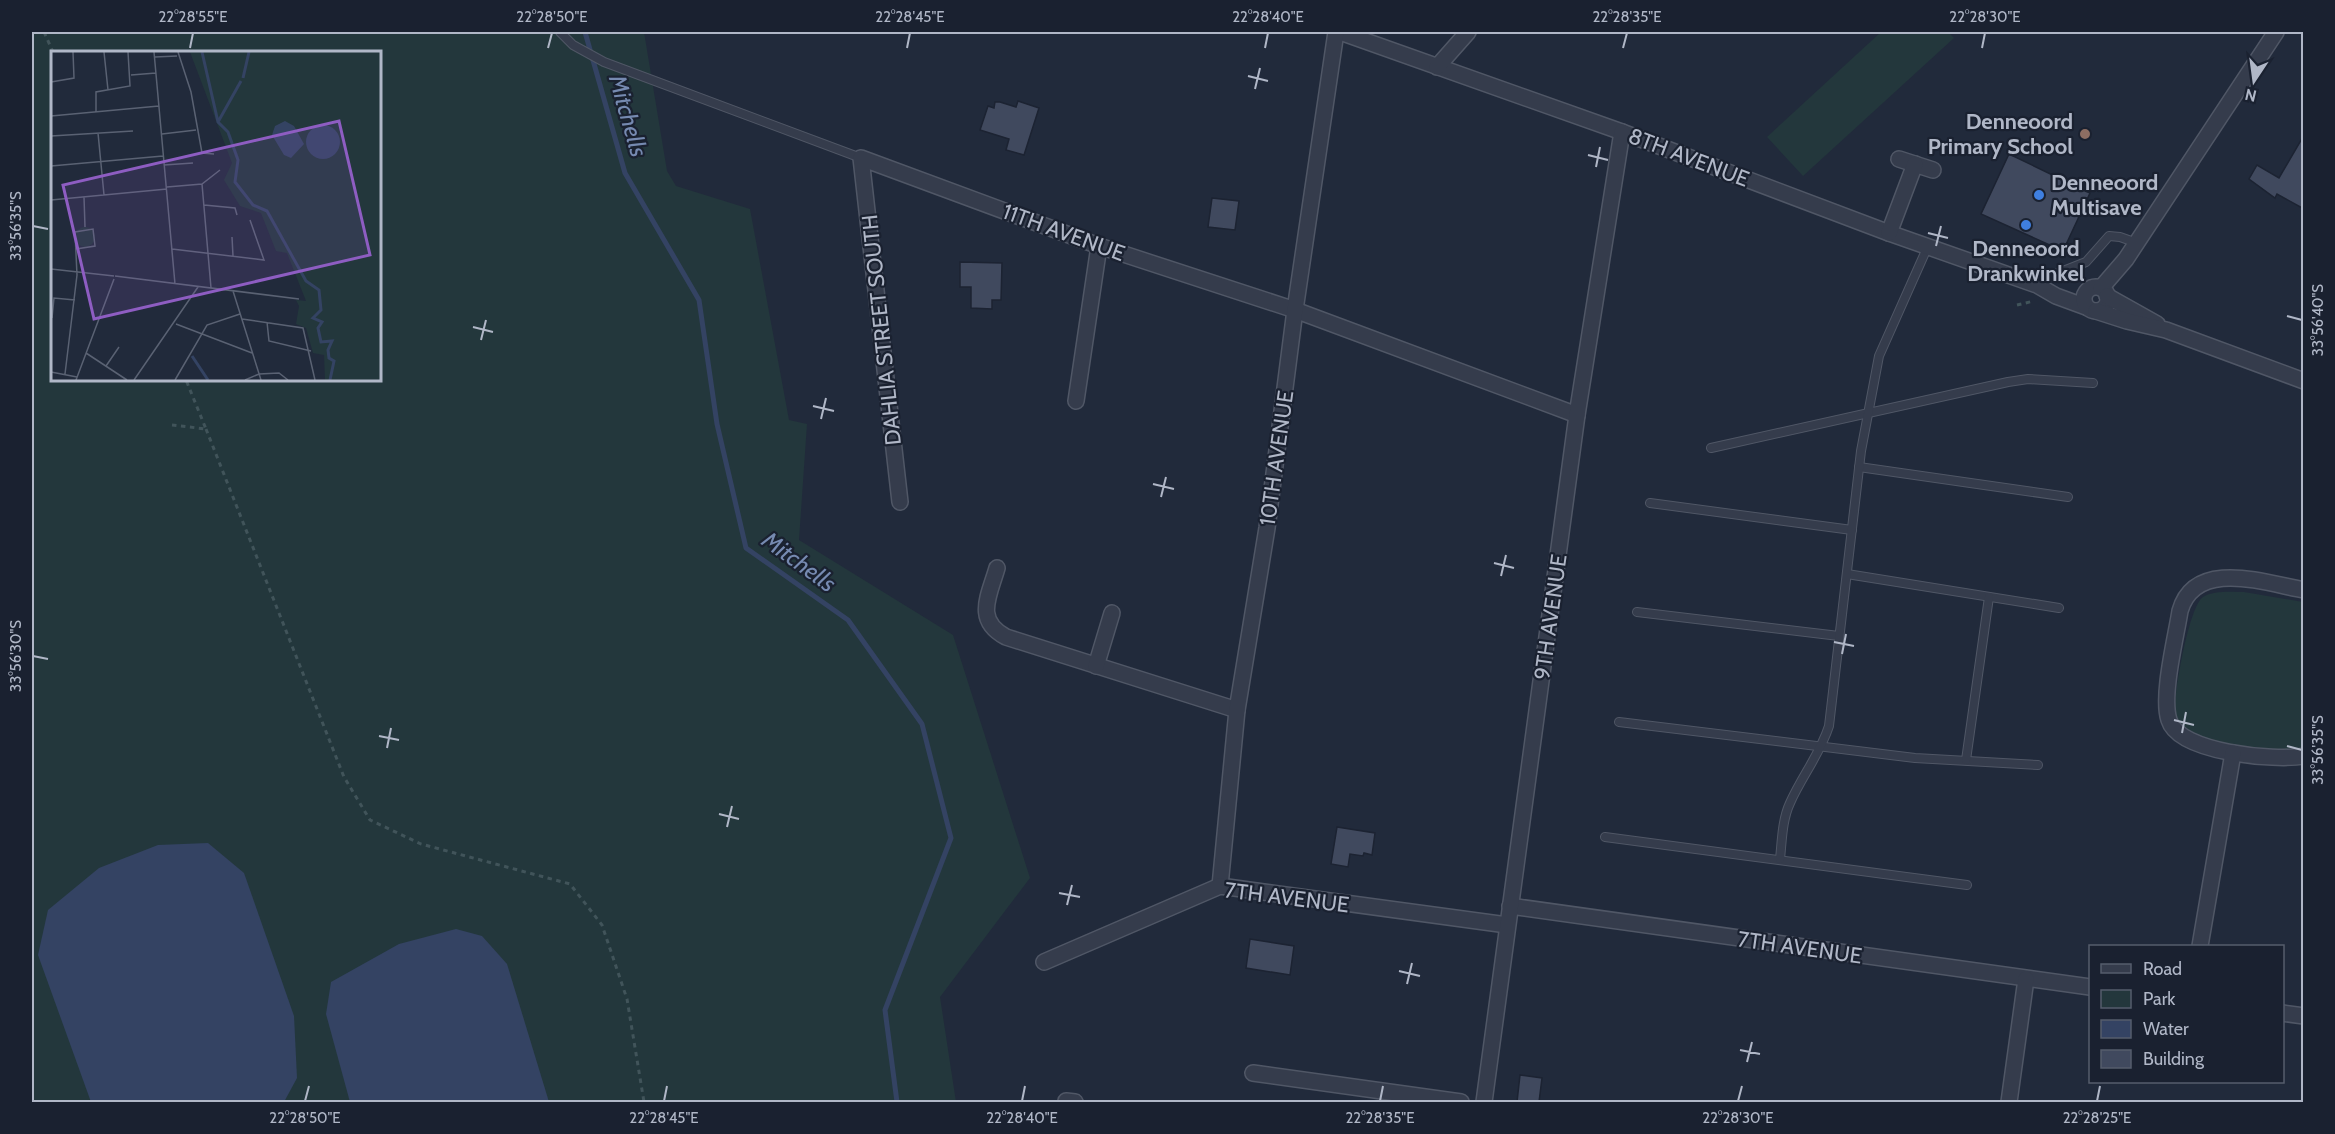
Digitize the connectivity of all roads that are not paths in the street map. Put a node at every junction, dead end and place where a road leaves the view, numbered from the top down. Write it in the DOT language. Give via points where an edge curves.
graph roads {
  1 [pos="560,32"];
  2 [pos="1338,32"];
  3 [pos="1468,32"];
  4 [pos="2276,32"];
  5 [pos="1437,67"];
  6 [pos="1622,132"];
  7 [pos="861,158"];
  8 [pos="1899,159"];
  9 [pos="1915,164"];
  10 [pos="1933,170"];
  11 [pos="1889,233"];
  12 [pos="2137,243"];
  13 [pos="1099,246"];
  14 [pos="1928,246"];
  15 [pos="2037,285"];
  16 [pos="2095,299"];
  17 [pos="1295,310"];
  18 [pos="2304,381"];
  19 [pos="2093,384"];
  20 [pos="1076,401"];
  21 [pos="1869,412"];
  22 [pos="1577,415"];
  23 [pos="1711,448"];
  24 [pos="1859,467"];
  25 [pos="2068,497"];
  26 [pos="900,502"];
  27 [pos="1650,502"];
  28 [pos="1852,530"];
  29 [pos="997,568"];
  30 [pos="1847,574"];
  31 [pos="2304,590"];
  32 [pos="1989,597"];
  33 [pos="2059,608"];
  34 [pos="1637,612"];
  35 [pos="1112,613"];
  36 [pos="1839,636"];
  37 [pos="1096,666"];
  38 [pos="1238,710"];
  39 [pos="1619,722"];
  40 [pos="1822,746"];
  41 [pos="2233,753"];
  42 [pos="2304,756"];
  43 [pos="1966,760"];
  44 [pos="2038,765"];
  45 [pos="1605,837"];
  46 [pos="1780,859"];
  47 [pos="1967,885"];
  48 [pos="1220,886"];
  49 [pos="1510,906"];
  50 [pos="1507,925"];
  51 [pos="2200,945"];
  52 [pos="1044,962"];
  53 [pos="2025,980"];
  54 [pos="2089,987"];
  55 [pos="2284,1013"];
  56 [pos="2304,1016"];
  57 [pos="1253,1073"];
  58 [pos="1461,1102"];
  59 [pos="1484,1102"];
  60 [pos="2009,1102"];
  1 -- 7 [label="lane, 11TH AVENUE" via="573,45 604,62"];
  2 -- 5 [label="street, 8TH AVENUE"];
  2 -- 17 [label="street, 10TH AVENUE"];
  3 -- 5 [label="street"];
  4 -- 12 [label="street"];
  5 -- 6 [label="street, 8TH AVENUE"];
  6 -- 11 [label="street, 8TH AVENUE"];
  6 -- 22 [label="street, 9TH AVENUE"];
  7 -- 13 [label="street, 11TH AVENUE"];
  7 -- 26 [label="street, DAHLIA STREET SOUTH"];
  8 -- 9 [label="street"];
  9 -- 10 [label="street"];
  9 -- 11 [label="street"];
  11 -- 14 [label="street, 8TH AVENUE"];
  12 -- 15 [label="lane" via="2109,236 2086,262"];
  12 -- 16 [label="street"];
  13 -- 17 [label="street, 11TH AVENUE"];
  13 -- 20 [label="street"];
  14 -- 15 [label="street, 8TH AVENUE"];
  14 -- 21 [label="lane" via="1879,356"];
  15 -- 16 [label="street, 8TH AVENUE"];
  16 -- 18 [label="street, 8TH AVENUE" via="2131,307 2166,330"];
  17 -- 22 [label="street, 11TH AVENUE"];
  17 -- 38 [label="street, 10TH AVENUE" via="1267,528"];
  19 -- 21 [label="lane" via="2028,379"];
  21 -- 23 [label="lane"];
  21 -- 24 [label="lane"];
  22 -- 49 [label="street, 9TH AVENUE"];
  24 -- 25 [label="lane"];
  24 -- 28 [label="lane"];
  27 -- 28 [label="lane"];
  28 -- 30 [label="lane"];
  29 -- 37 [label="street" via="985,614 997,632"];
  30 -- 32 [label="lane"];
  30 -- 36 [label="lane"];
  31 -- 41 [label="street" via="2216,578 2194,588 2182,604 2167,695 2168,719 2187,740"];
  32 -- 33 [label="lane"];
  32 -- 43 [label="lane"];
  34 -- 36 [label="lane"];
  35 -- 37 [label="street"];
  36 -- 40 [label="lane" via="1829,726"];
  37 -- 38 [label="street"];
  38 -- 48 [label="street, 10TH AVENUE"];
  39 -- 40 [label="lane"];
  40 -- 43 [label="lane"];
  40 -- 46 [label="lane" via="1790,803"];
  41 -- 42 [label="street"];
  41 -- 51 [label="street"];
  43 -- 44 [label="lane"];
  45 -- 46 [label="lane"];
  46 -- 47 [label="lane"];
  48 -- 50 [label="street, 7TH AVENUE"];
  48 -- 52 [label="street, 7TH AVENUE"];
  49 -- 50 [label="street, 9TH AVENUE"];
  49 -- 53 [label="street, 7TH AVENUE"];
  50 -- 59 [label="street, 9TH AVENUE"];
  53 -- 54 [label="street, 7TH AVENUE"];
  53 -- 60 [label="street"];
  55 -- 56 [label="street"];
  57 -- 58 [label="street"];
}
